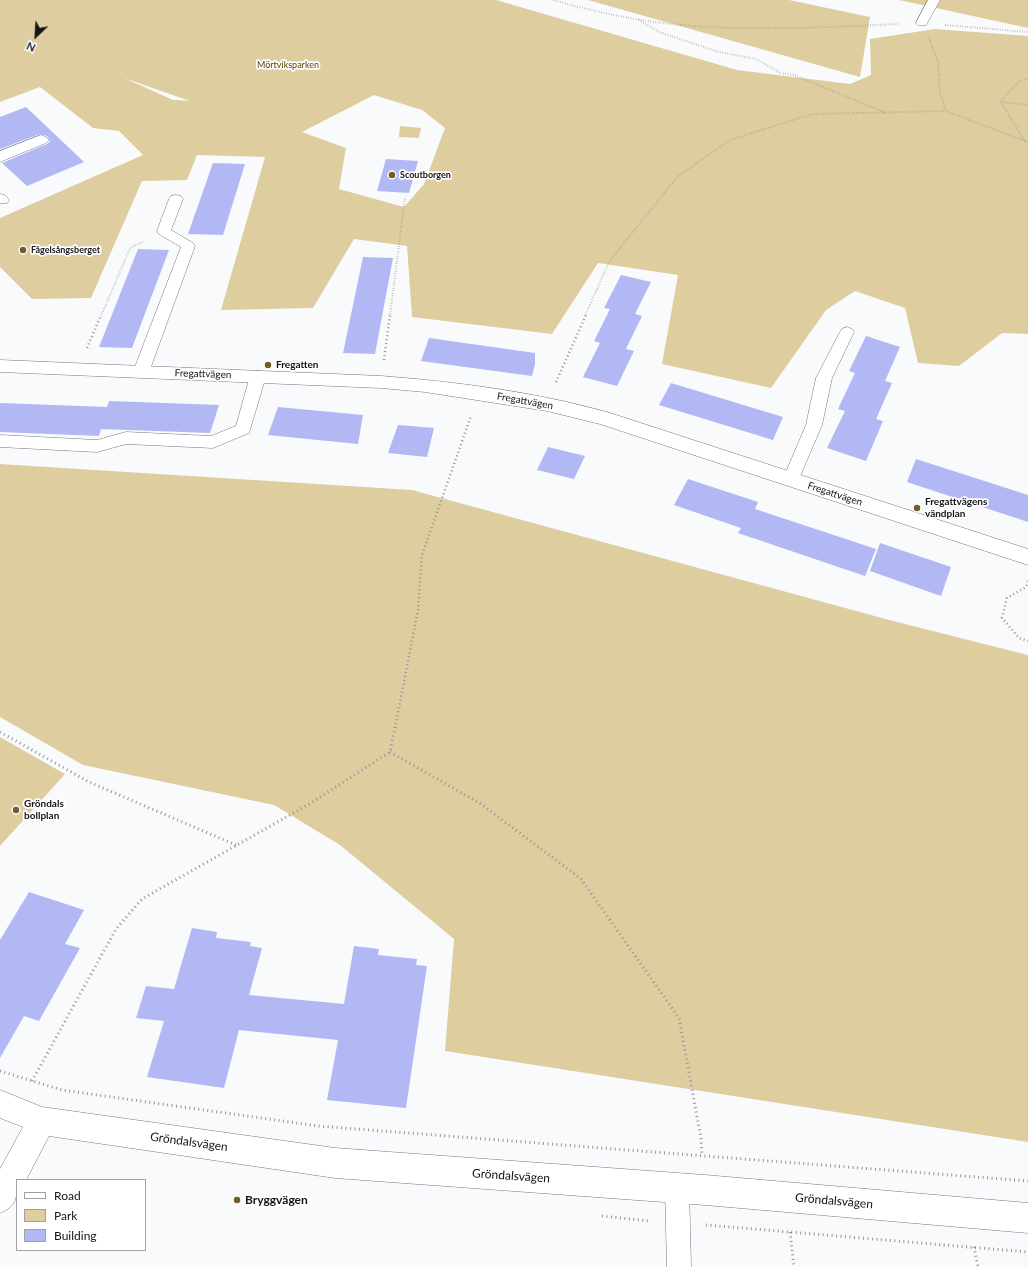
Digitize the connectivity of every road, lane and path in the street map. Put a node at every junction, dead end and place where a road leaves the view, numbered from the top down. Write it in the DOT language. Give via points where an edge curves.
graph roads {
  1 [pos="553,0"];
  2 [pos="934,0"];
  3 [pos="637,19"];
  4 [pos="922,23"];
  5 [pos="1028,32"];
  6 [pos="1028,79"];
  7 [pos="1001,102"];
  8 [pos="1028,105"];
  9 [pos="946,111"];
  10 [pos="888,114"];
  11 [pos="41,140"];
  12 [pos="1027,142"];
  13 [pos="0,157"];
  14 [pos="406,198"];
  15 [pos="176,199"];
  16 [pos="164,231"];
  17 [pos="847,332"];
  18 [pos="0,366"];
  19 [pos="78,369"];
  20 [pos="141,372"];
  21 [pos="258,376"];
  22 [pos="381,382"];
  23 [pos="479,393"];
  24 [pos="547,404"];
  25 [pos="0,440"];
  26 [pos="791,479"];
  27 [pos="1028,557"];
  28 [pos="1028,582"];
  29 [pos="1028,641"];
  30 [pos="0,732"];
  31 [pos="390,752"];
  32 [pos="237,846"];
  33 [pos="0,1071"];
  34 [pos="32,1081"];
  35 [pos="0,1104"];
  36 [pos="42,1121"];
  37 [pos="702,1156"];
  38 [pos="1028,1181"];
  39 [pos="677,1188"];
  40 [pos="0,1198"];
  41 [pos="1028,1218"];
  42 [pos="790,1232"];
  43 [pos="974,1247"];
  44 [pos="679,1267"];
  45 [pos="794,1267"];
  46 [pos="978,1267"];
  1 -- 3 [label="path" via="589,11"];
  2 -- 4 [label="lane"];
  3 -- 4 [label="path" via="714,28"];
  3 -- 10 [label="path" via="658,32 719,52 756,59 780,73 794,75 820,88"];
  4 -- 5 [label="path"];
  4 -- 9 [label="path" via="938,62 940,92"];
  6 -- 7 [label="path" via="1019,81"];
  7 -- 8 [label="path"];
  7 -- 12 [label="path"];
  9 -- 10 [label="path"];
  9 -- 12 [label="path"];
  10 -- 24 [label="path" via="812,114 730,140 678,176 609,262"];
  11 -- 13 [label="street"];
  14 -- 22 [label="path"];
  15 -- 16 [label="lane"];
  16 -- 19 [label="path" via="130,248"];
  16 -- 20 [label="lane" via="188,246"];
  17 -- 26 [label="lane" via="824,378 814,425"];
  18 -- 19 [label="street, Fregattvägen"];
  19 -- 20 [label="street, Fregattvägen"];
  20 -- 21 [label="street, Fregattvägen"];
  21 -- 22 [label="street, Fregattvägen"];
  21 -- 25 [label="lane" via="243,429 213,442 126,438 97,446"];
  22 -- 23 [label="street, Fregattvägen"];
  23 -- 24 [label="street, Fregattvägen"];
  23 -- 31 [label="path" via="422,555 418,610"];
  24 -- 26 [label="street, Fregattvägen" via="603,418"];
  26 -- 27 [label="street, Fregattvägen"];
  28 -- 29 [label="path" via="1026,587 1007,598 1002,618 1019,638"];
  30 -- 32 [label="path" via="89,782"];
  31 -- 32 [label="path" via="311,803"];
  31 -- 37 [label="path" via="481,804 581,879 679,1018"];
  32 -- 34 [label="path" via="142,899 116,929"];
  33 -- 34 [label="path"];
  34 -- 37 [label="path" via="62,1090 318,1126"];
  35 -- 36 [label="street, Gröndalsvägen"];
  36 -- 39 [label="street, Gröndalsvägen" via="335,1163"];
  36 -- 40 [label="street"];
  37 -- 38 [label="path"];
  39 -- 41 [label="street, Gröndalsvägen"];
  39 -- 44 [label="lane"];
  42 -- 45 [label="path"];
  43 -- 46 [label="path"];
}
